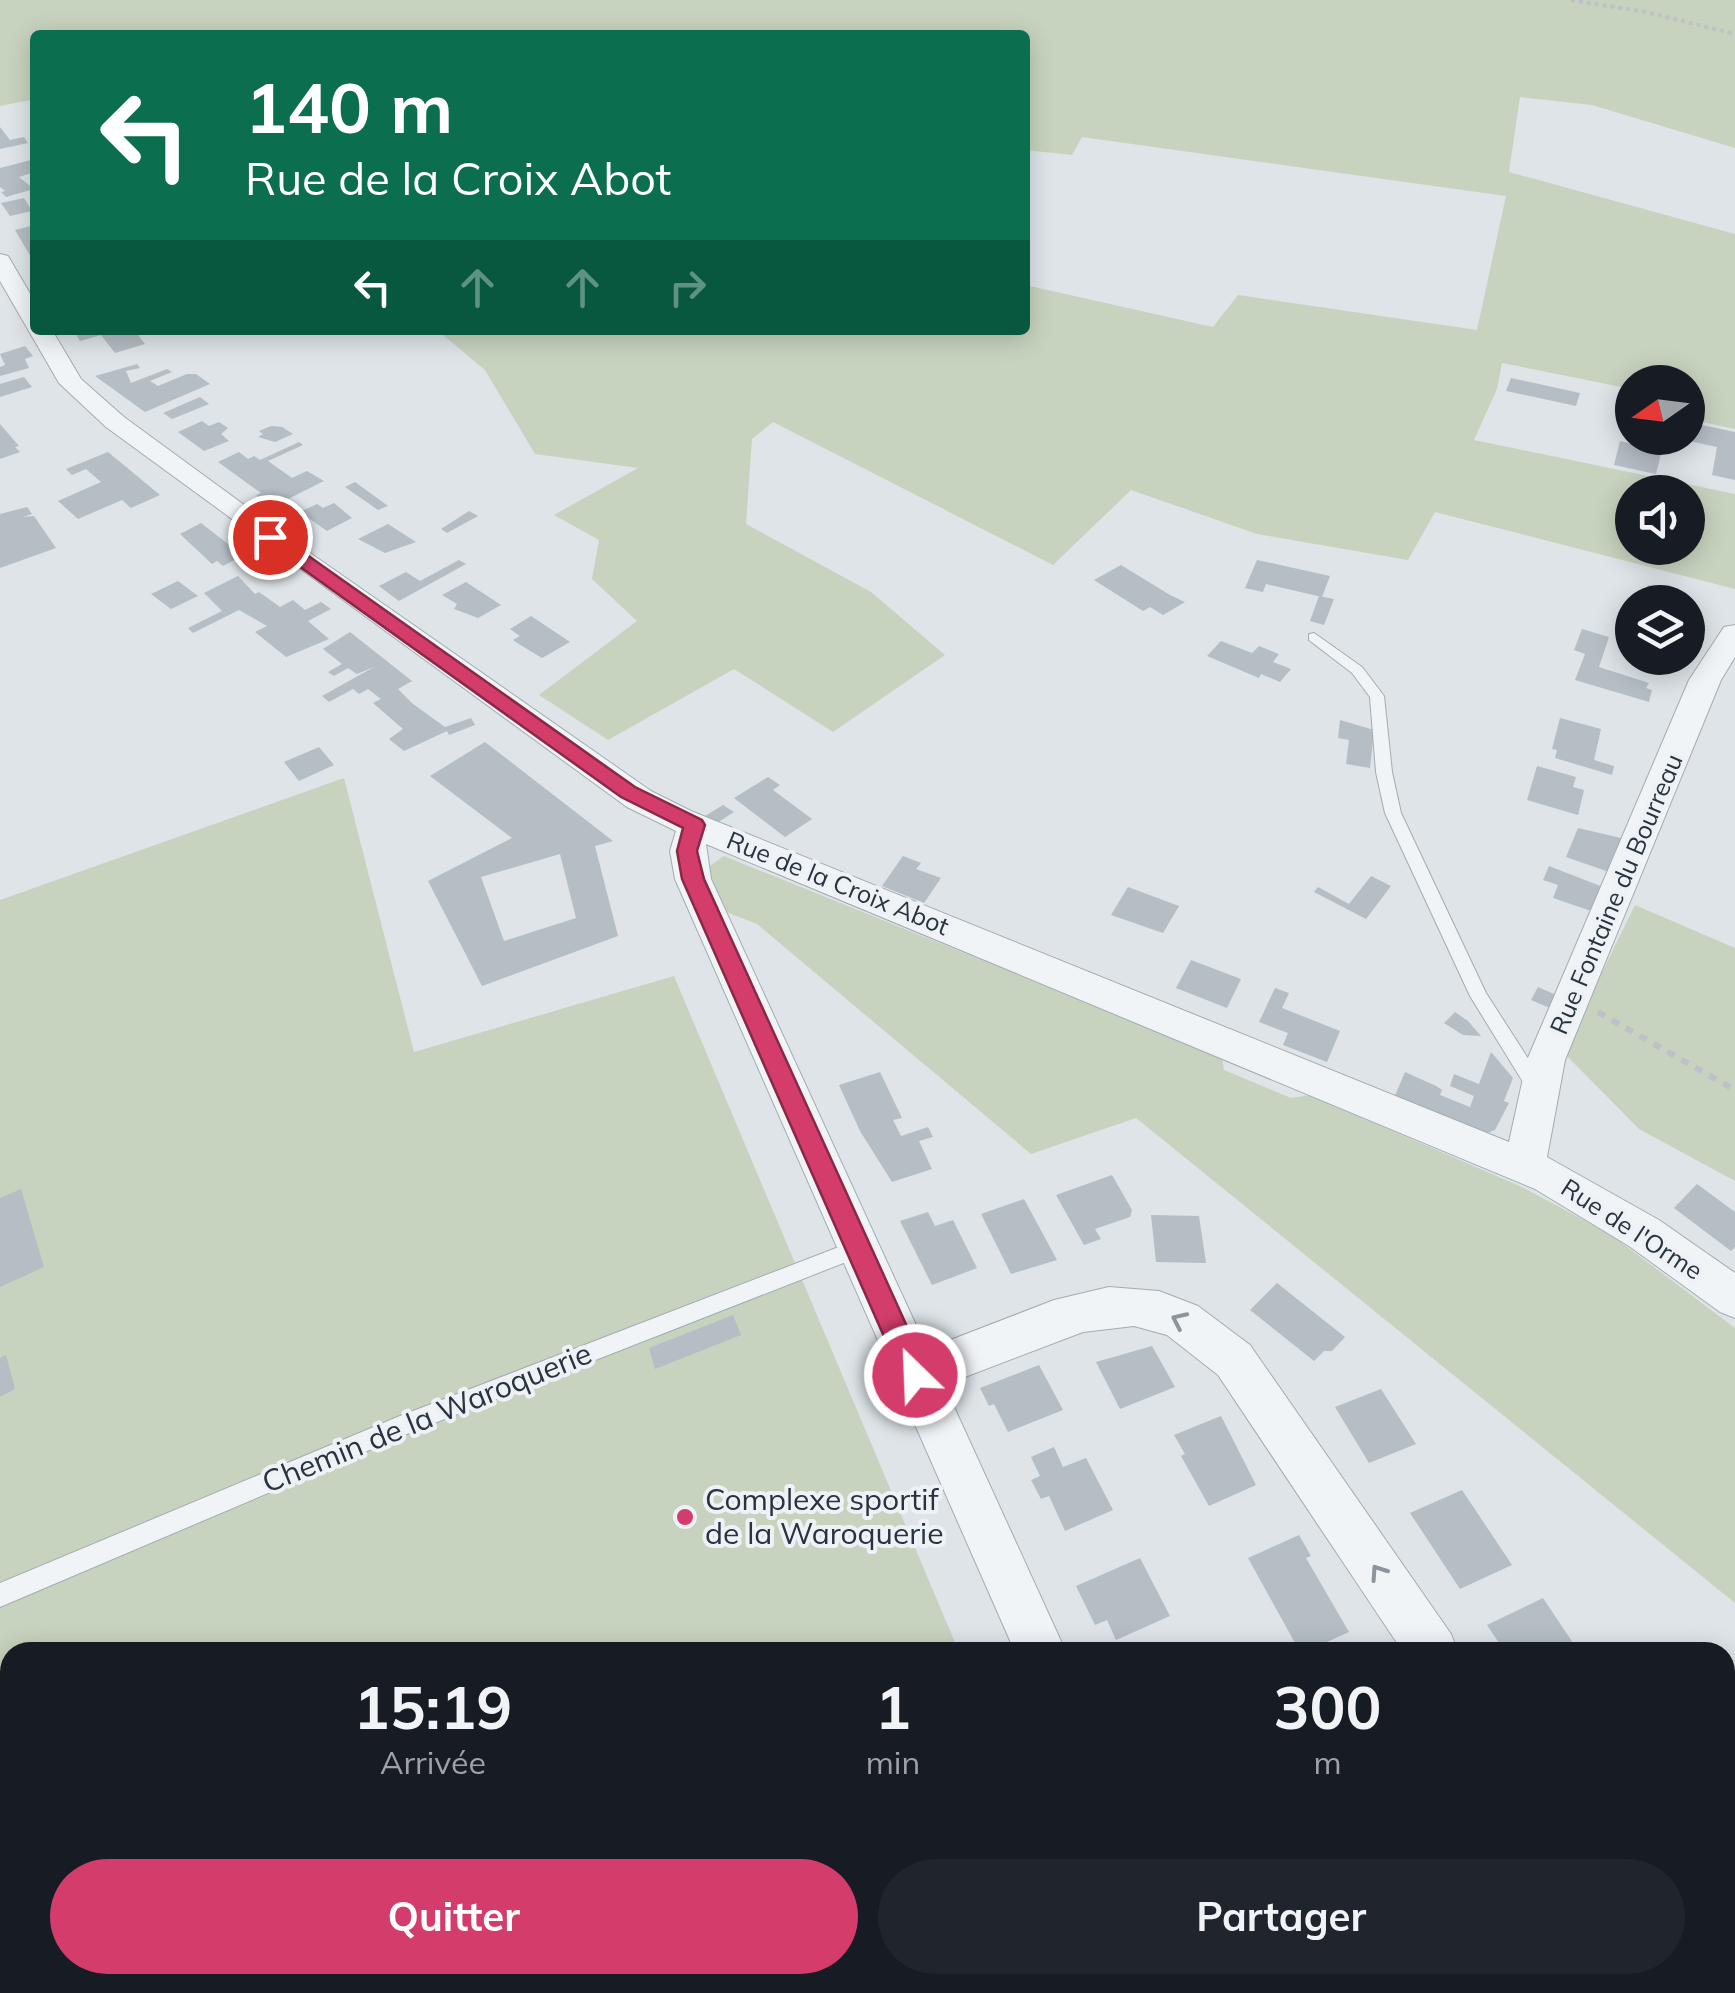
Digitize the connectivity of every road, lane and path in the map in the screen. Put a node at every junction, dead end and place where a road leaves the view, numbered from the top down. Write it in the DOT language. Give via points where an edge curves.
graph roads {
  1 [pos="1571,0"];
  2 [pos="1735,34"];
  3 [pos="0,261"];
  4 [pos="30,313"];
  5 [pos="43,335"];
  6 [pos="1735,634"];
  7 [pos="1314,636"];
  8 [pos="695,825"];
  9 [pos="1575,999"];
  10 [pos="1538,1090"];
  11 [pos="1735,1090"];
  12 [pos="1525,1166"];
  13 [pos="857,1249"];
  14 [pos="1735,1298"];
  15 [pos="915,1375"];
  16 [pos="0,1596"];
  17 [pos="1036,1642"];
  18 [pos="1426,1642"];
  1 -- 2 [label="path"];
  3 -- 4 [label="street"];
  5 -- 8 [label="street, Rue de la Croix Abot" via="72,384 115,422 603,775"];
  6 -- 9 [label="street, Rue Fontaine du Bourreau" via="1705,680"];
  7 -- 10 [label="lane" via="1357,670 1377,696 1393,813 1480,996"];
  8 -- 12 [label="street, Rue de la Croix Abot"];
  8 -- 13 [label="street" via="687,851 693,879"];
  9 -- 10 [label="street, Rue Fontaine du Bourreau"];
  9 -- 11 [label="path"];
  10 -- 12 [label="street, Rue Fontaine du Bourreau"];
  12 -- 14 [label="street, Rue de l'Orme" via="1624,1219"];
  13 -- 15 [label="street"];
  13 -- 16 [label="lane, Chemin de la Waroquerie" via="408,1423"];
  15 -- 17 [label="street"];
  18 -- 15 [label="street, one-way" via="1234,1360 1182,1319 1148,1308 1096,1307"];
}
